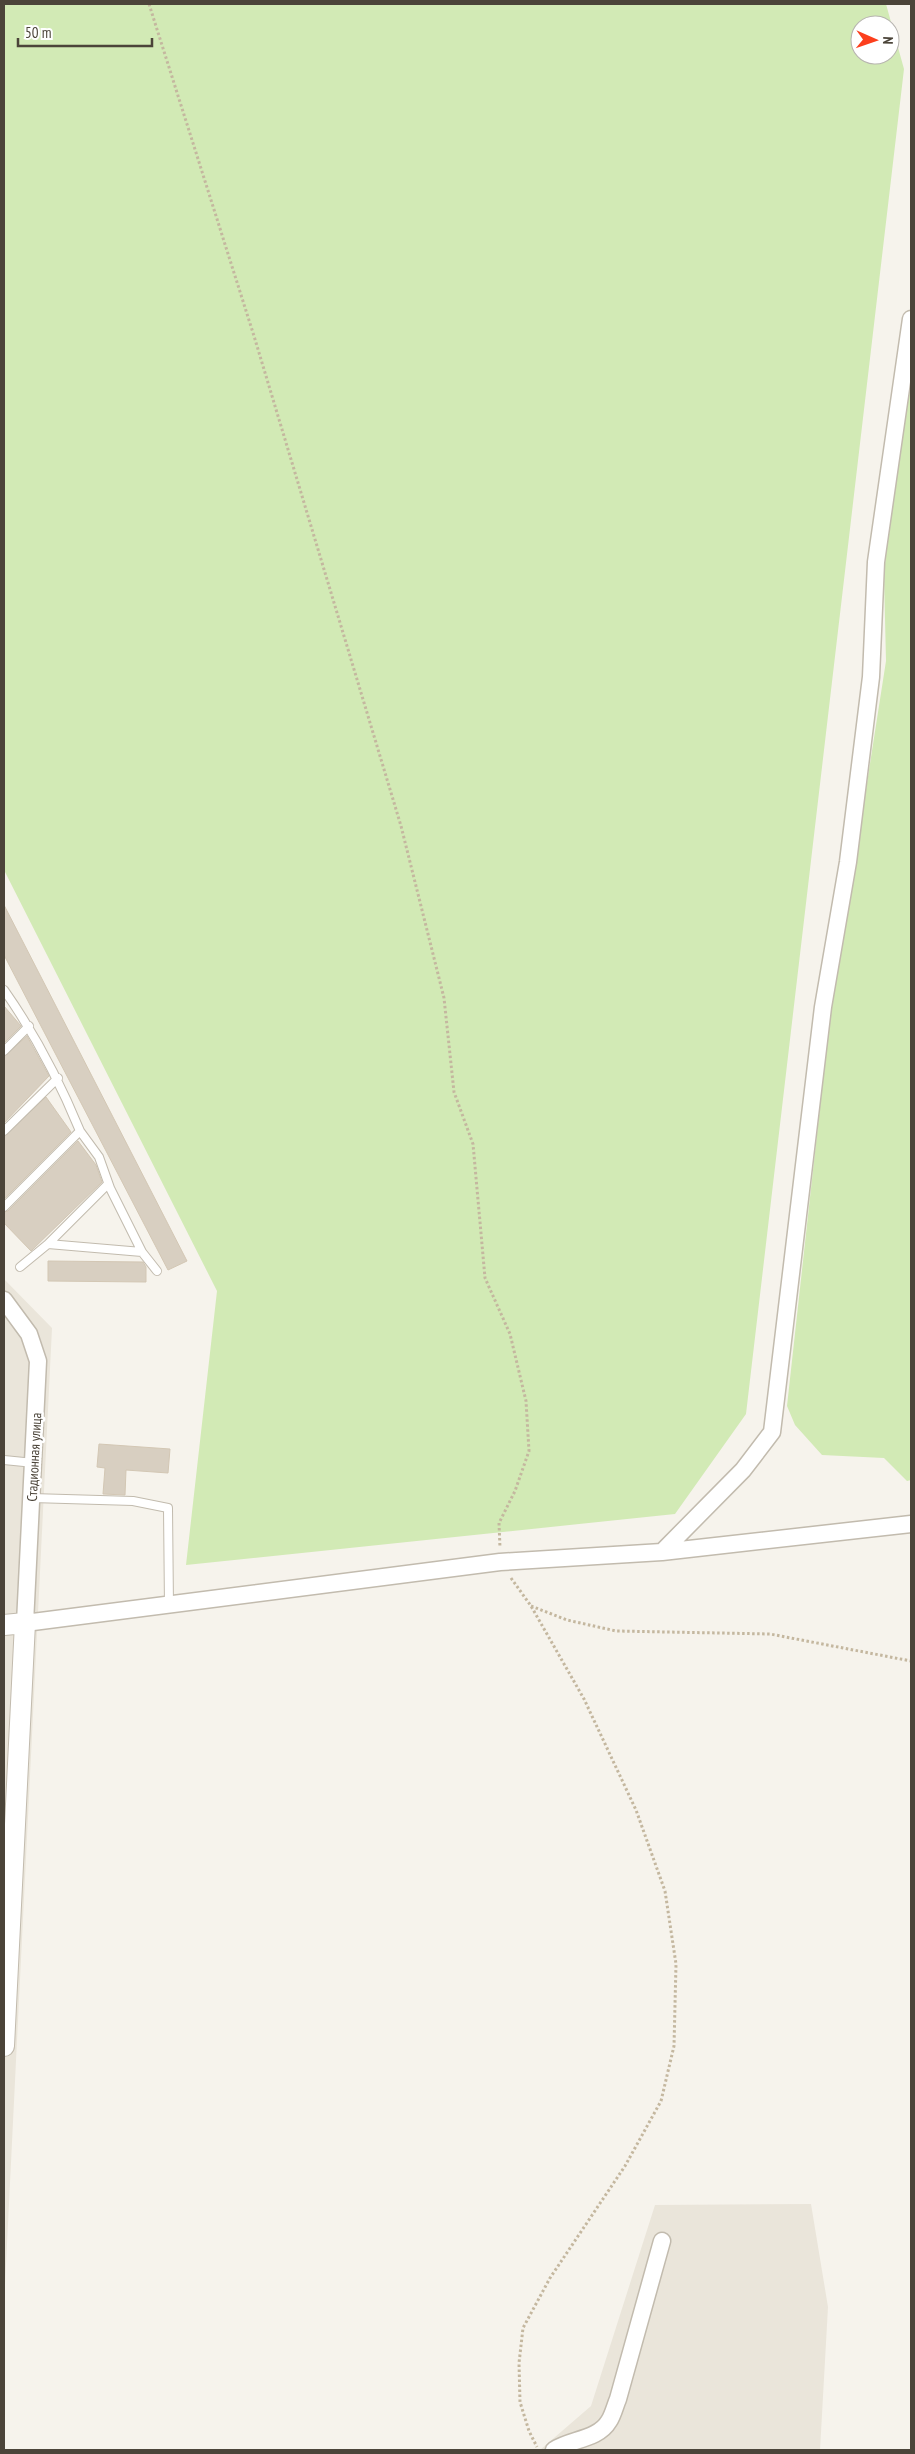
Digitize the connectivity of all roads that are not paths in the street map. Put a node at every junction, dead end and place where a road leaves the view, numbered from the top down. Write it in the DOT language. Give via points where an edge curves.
graph roads {
  1 [pos="911,319"];
  2 [pos="4,990"];
  3 [pos="30,1026"];
  4 [pos="4,1051"];
  5 [pos="58,1078"];
  6 [pos="4,1131"];
  7 [pos="80,1131"];
  8 [pos="108,1184"];
  9 [pos="4,1207"];
  10 [pos="48,1244"];
  11 [pos="142,1252"];
  12 [pos="20,1267"];
  13 [pos="156,1271"];
  14 [pos="4,1300"];
  15 [pos="4,1460"];
  16 [pos="34,1463"];
  17 [pos="32,1498"];
  18 [pos="911,1524"];
  19 [pos="662,1552"];
  20 [pos="169,1606"];
  21 [pos="25,1623"];
  22 [pos="4,1626"];
  23 [pos="4,2046"];
  24 [pos="662,2241"];
  25 [pos="554,2450"];
  1 -- 19 [label="street" via="876,562 871,677 848,862 823,1007 772,1432 743,1470"];
  2 -- 3 [label="lane"];
  3 -- 4 [label="lane"];
  3 -- 5 [label="lane"];
  5 -- 6 [label="lane"];
  5 -- 7 [label="lane"];
  7 -- 8 [label="lane" via="99,1157"];
  7 -- 9 [label="lane"];
  8 -- 10 [label="lane"];
  8 -- 11 [label="lane"];
  10 -- 11 [label="lane"];
  10 -- 12 [label="lane"];
  11 -- 13 [label="lane"];
  14 -- 16 [label="street, Стадионная улица" via="29,1334 38,1361"];
  15 -- 16 [label="lane"];
  16 -- 17 [label="street, Стадионная улица"];
  17 -- 20 [label="lane" via="133,1500 168,1508"];
  17 -- 21 [label="street, Стадионная улица"];
  18 -- 19 [label="street"];
  19 -- 20 [label="street" via="503,1566"];
  20 -- 21 [label="street"];
  21 -- 22 [label="street"];
  21 -- 23 [label="street"];
  24 -- 25 [label="street" via="609,2423 594,2434 563,2443"];
}
